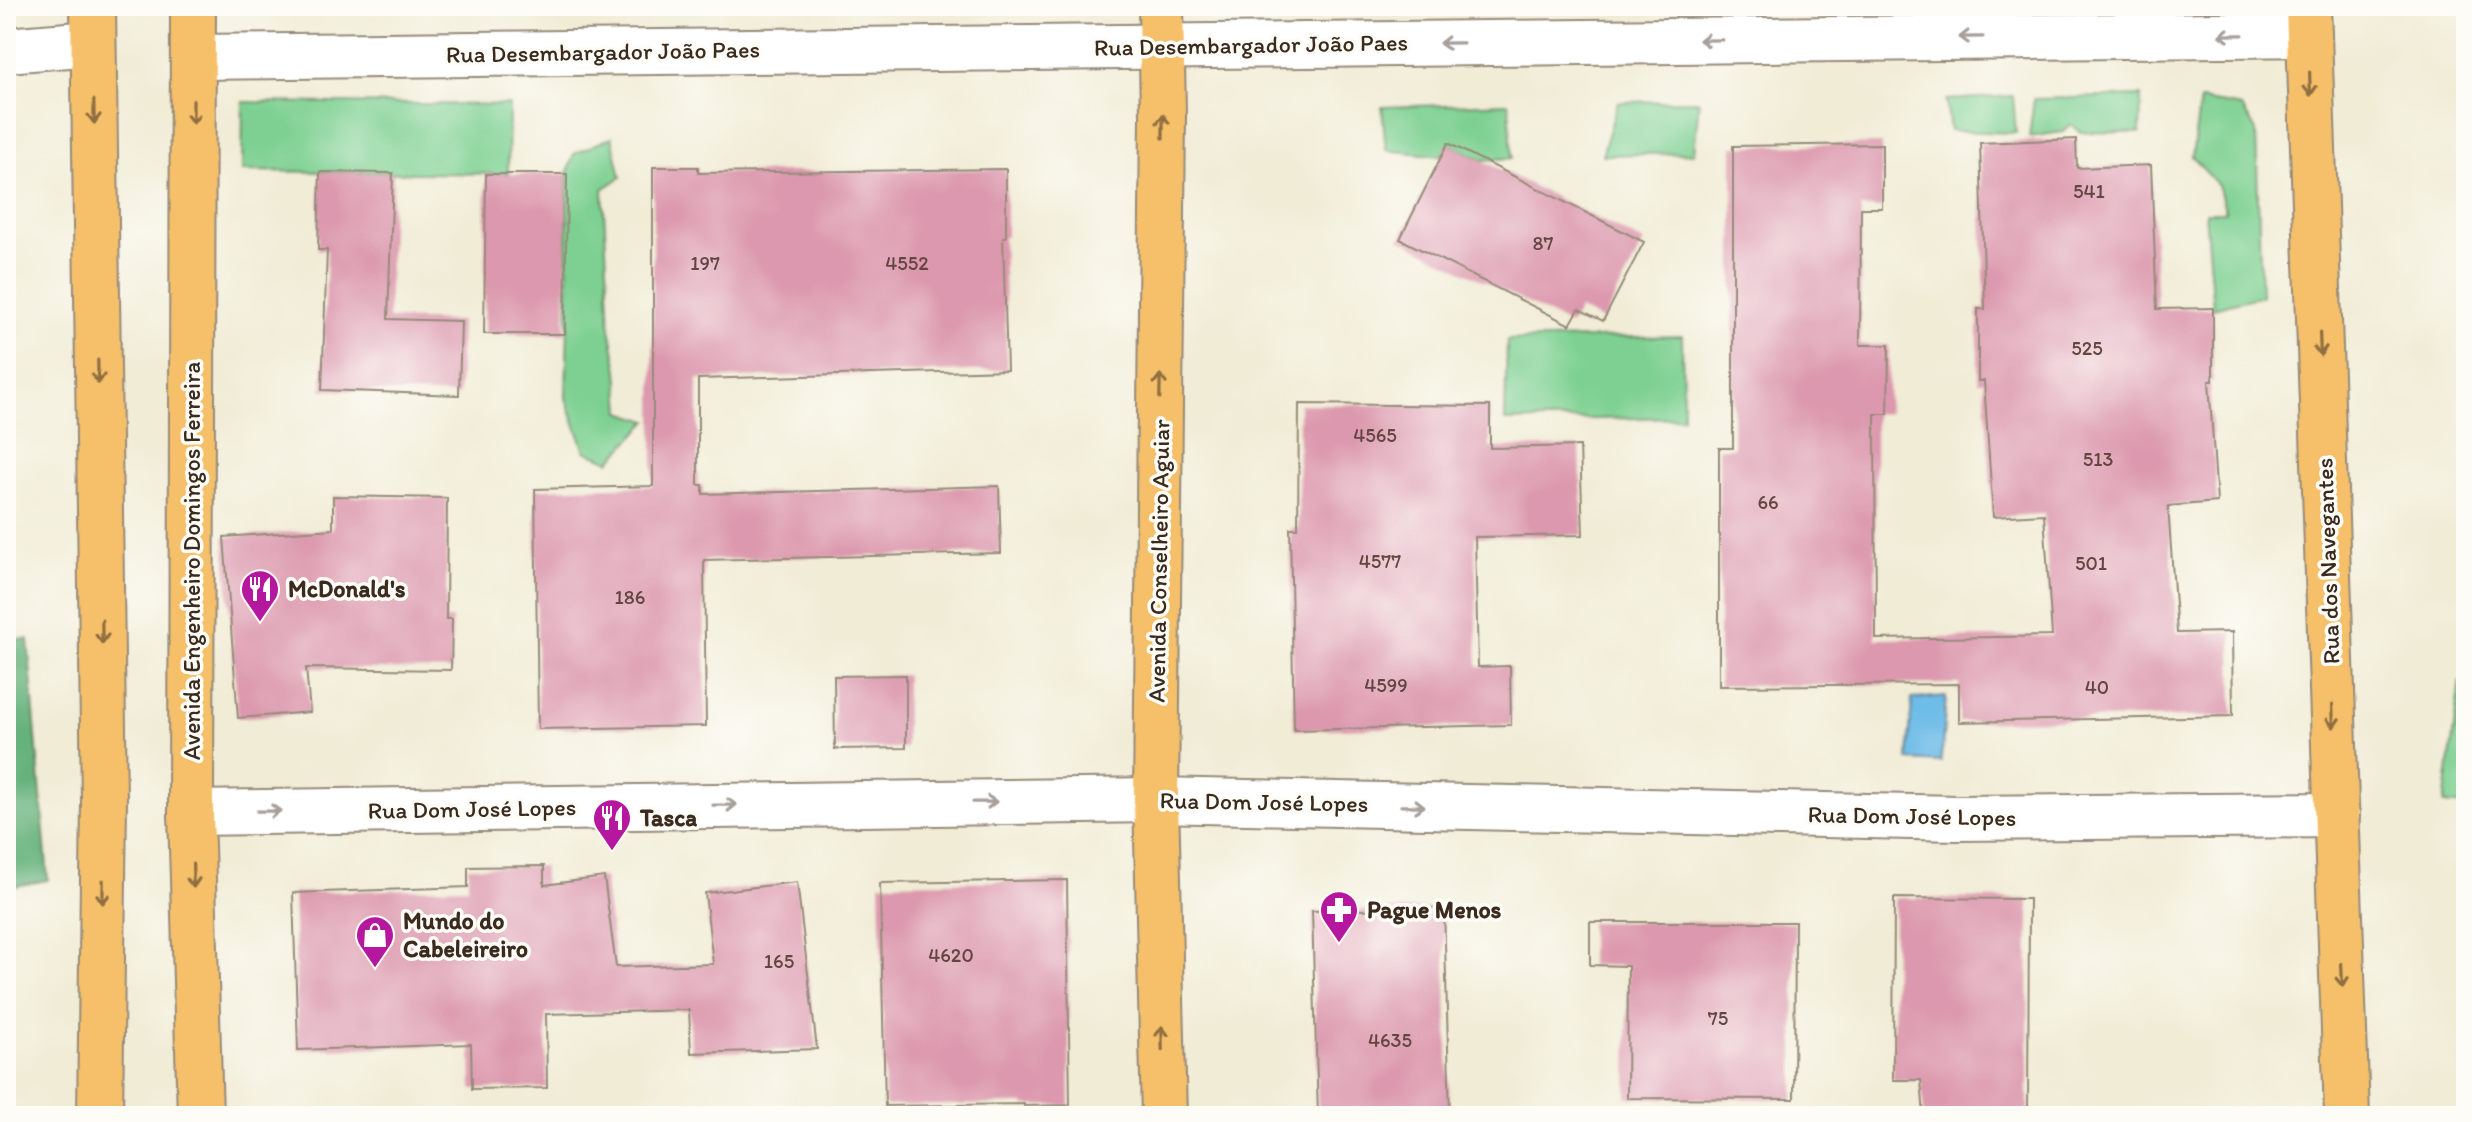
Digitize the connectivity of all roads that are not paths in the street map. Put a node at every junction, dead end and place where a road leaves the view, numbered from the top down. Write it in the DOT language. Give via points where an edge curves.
graph roads {
  1 [pos="193,6"];
  2 [pos="2308,20"];
  3 [pos="93,24"];
  4 [pos="1602,24"];
  5 [pos="1162,26"];
  6 [pos="6,50"];
  7 [pos="194,57"];
  8 [pos="1156,800"];
  9 [pos="191,813"];
  10 [pos="2337,815"];
  11 [pos="100,1116"];
  12 [pos="200,1116"];
  13 [pos="1164,1116"];
  14 [pos="2347,1116"];
  1 -- 7 [label="main road, Avenida Engenheiro Domingos Ferreira"];
  2 -- 4 [label="street, Rua Desembargador João Paes, one-way"];
  2 -- 10 [label="main road, Rua dos Navegantes, one-way"];
  3 -- 6 [label="street"];
  3 -- 11 [label="main road, one-way" via="104,801"];
  4 -- 5 [label="street, Rua Desembargador João Paes, one-way"];
  5 -- 7 [label="street, Rua Desembargador João Paes"];
  8 -- 5 [label="main road, Avenida Conselheiro Aguiar, one-way"];
  7 -- 9 [label="main road, Avenida Engenheiro Domingos Ferreira, one-way"];
  9 -- 8 [label="street, Rua Dom José Lopes, one-way"];
  8 -- 10 [label="street, Rua Dom José Lopes, one-way" via="1957,818"];
  13 -- 8 [label="main road, Avenida Conselheiro Aguiar, one-way"];
  9 -- 12 [label="main road, Avenida Engenheiro Domingos Ferreira, one-way"];
  10 -- 14 [label="main road, Rua dos Navegantes, one-way"];
}
